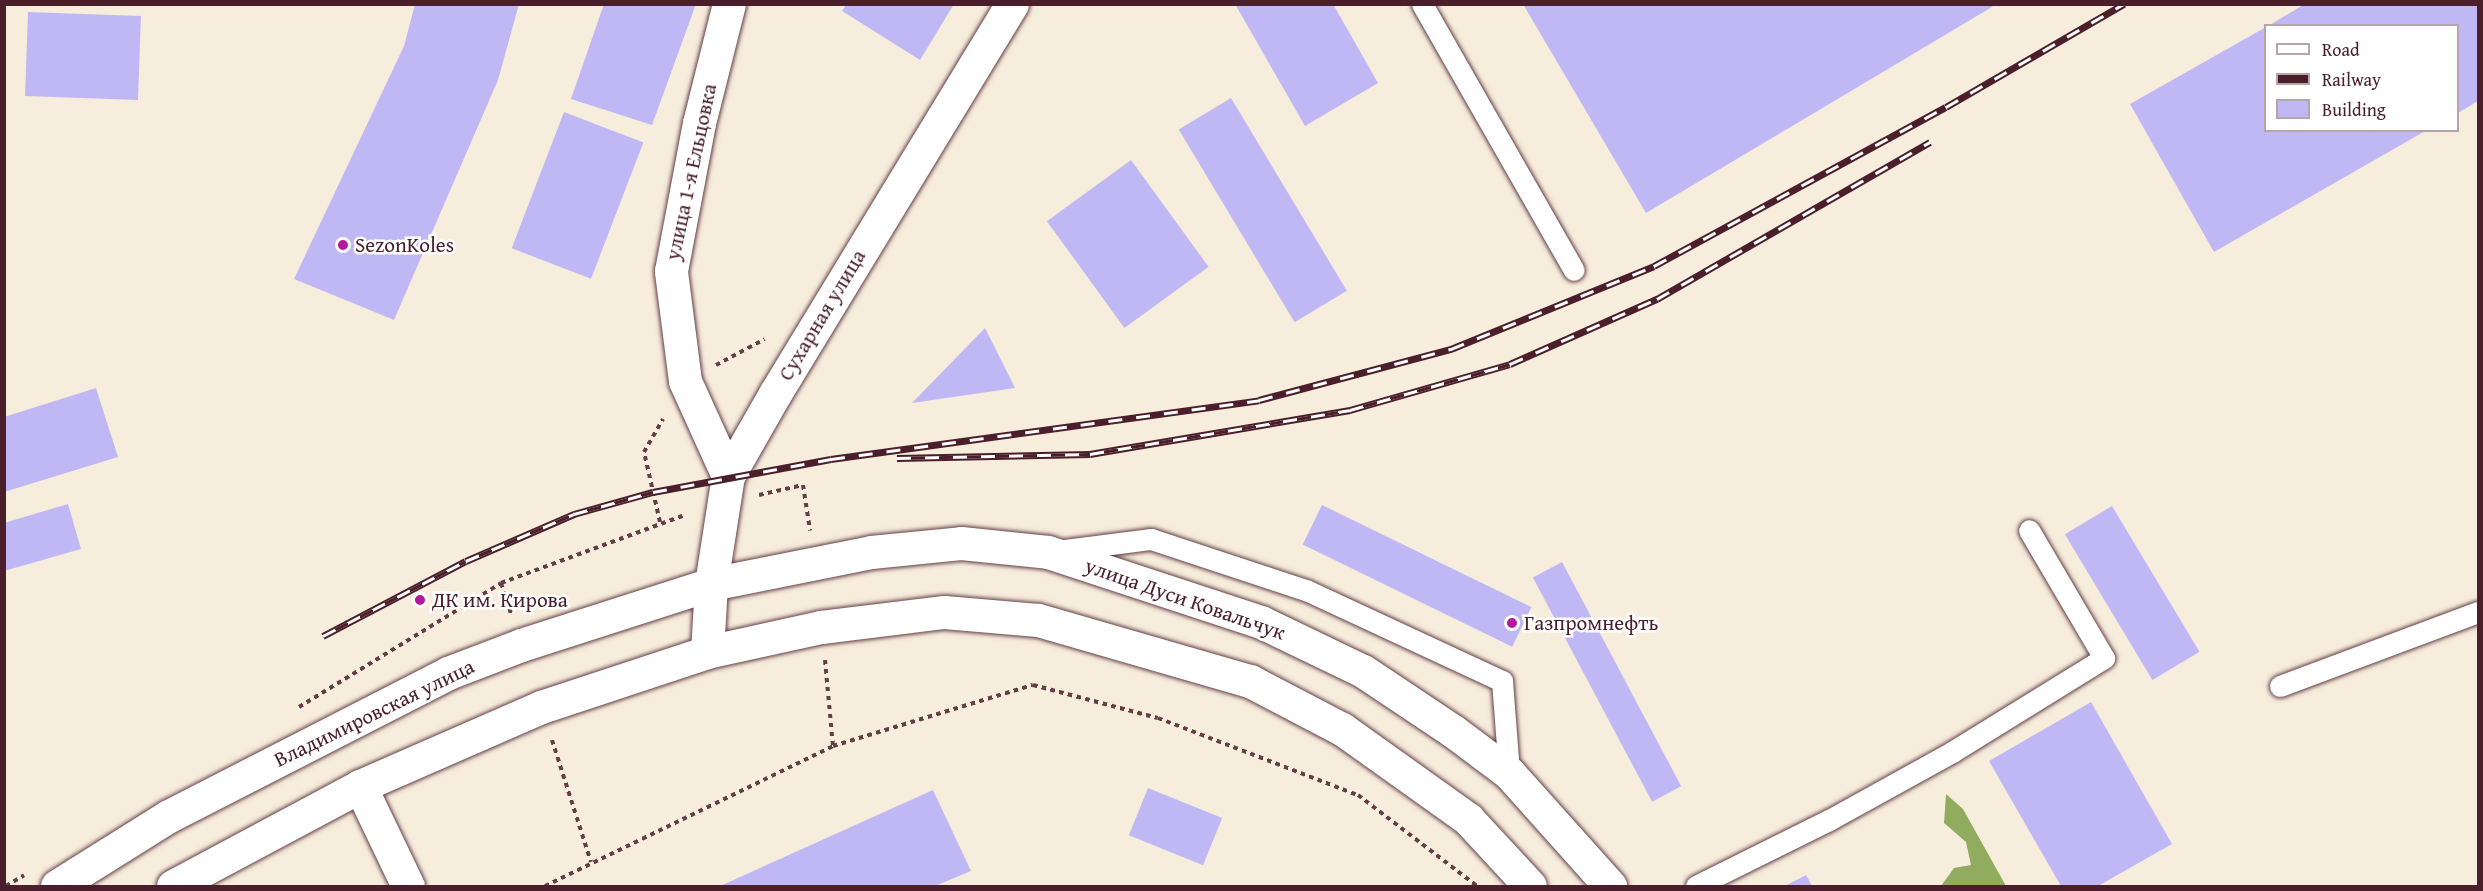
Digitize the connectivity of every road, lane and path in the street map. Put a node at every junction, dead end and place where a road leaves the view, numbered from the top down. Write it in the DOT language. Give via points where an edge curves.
graph roads {
  1 [pos="729,4"];
  2 [pos="1012,4"];
  3 [pos="1422,4"];
  4 [pos="1574,270"];
  5 [pos="728,476"];
  6 [pos="2029,530"];
  7 [pos="1048,552"];
  8 [pos="711,584"];
  9 [pos="2478,612"];
  10 [pos="707,652"];
  11 [pos="2280,686"];
  12 [pos="1509,773"];
  13 [pos="360,786"];
  14 [pos="57,886"];
  15 [pos="173,886"];
  16 [pos="408,886"];
  17 [pos="545,886"];
  18 [pos="1477,886"];
  19 [pos="1530,886"];
  20 [pos="1610,886"];
  21 [pos="1696,886"];
  1 -- 5 [label="main road, улица 1-я Ельцовка" via="699,123 671,271 685,381"];
  2 -- 5 [label="main road, Сухарная улица"];
  3 -- 4 [label="lane"];
  5 -- 8 [label="main road, Сухарная улица"];
  6 -- 21 [label="lane" via="2104,658 1952,752"];
  7 -- 8 [label="main road, улица Дуси Ковальчук" via="961,543 871,552"];
  7 -- 12 [label="main road, улица Дуси Ковальчук" via="1261,622 1363,670"];
  7 -- 12 [label="lane" via="1151,539 1308,591 1502,681"];
  8 -- 10 [label="main road, Сухарная улица"];
  8 -- 14 [label="main road, Владимировская улица" via="520,645 448,673 167,817"];
  9 -- 11 [label="lane"];
  10 -- 13 [label="main road" via="541,707"];
  10 -- 19 [label="main road" via="821,627 944,612 1049,623 1250,681 1342,729 1468,819"];
  12 -- 20 [label="main road, улица Дуси Ковальчук"];
  13 -- 15 [label="main road"];
  13 -- 16 [label="main road"];
  17 -- 18 [label="path" via="833,746 1034,685 1158,718 1358,795"];
}
